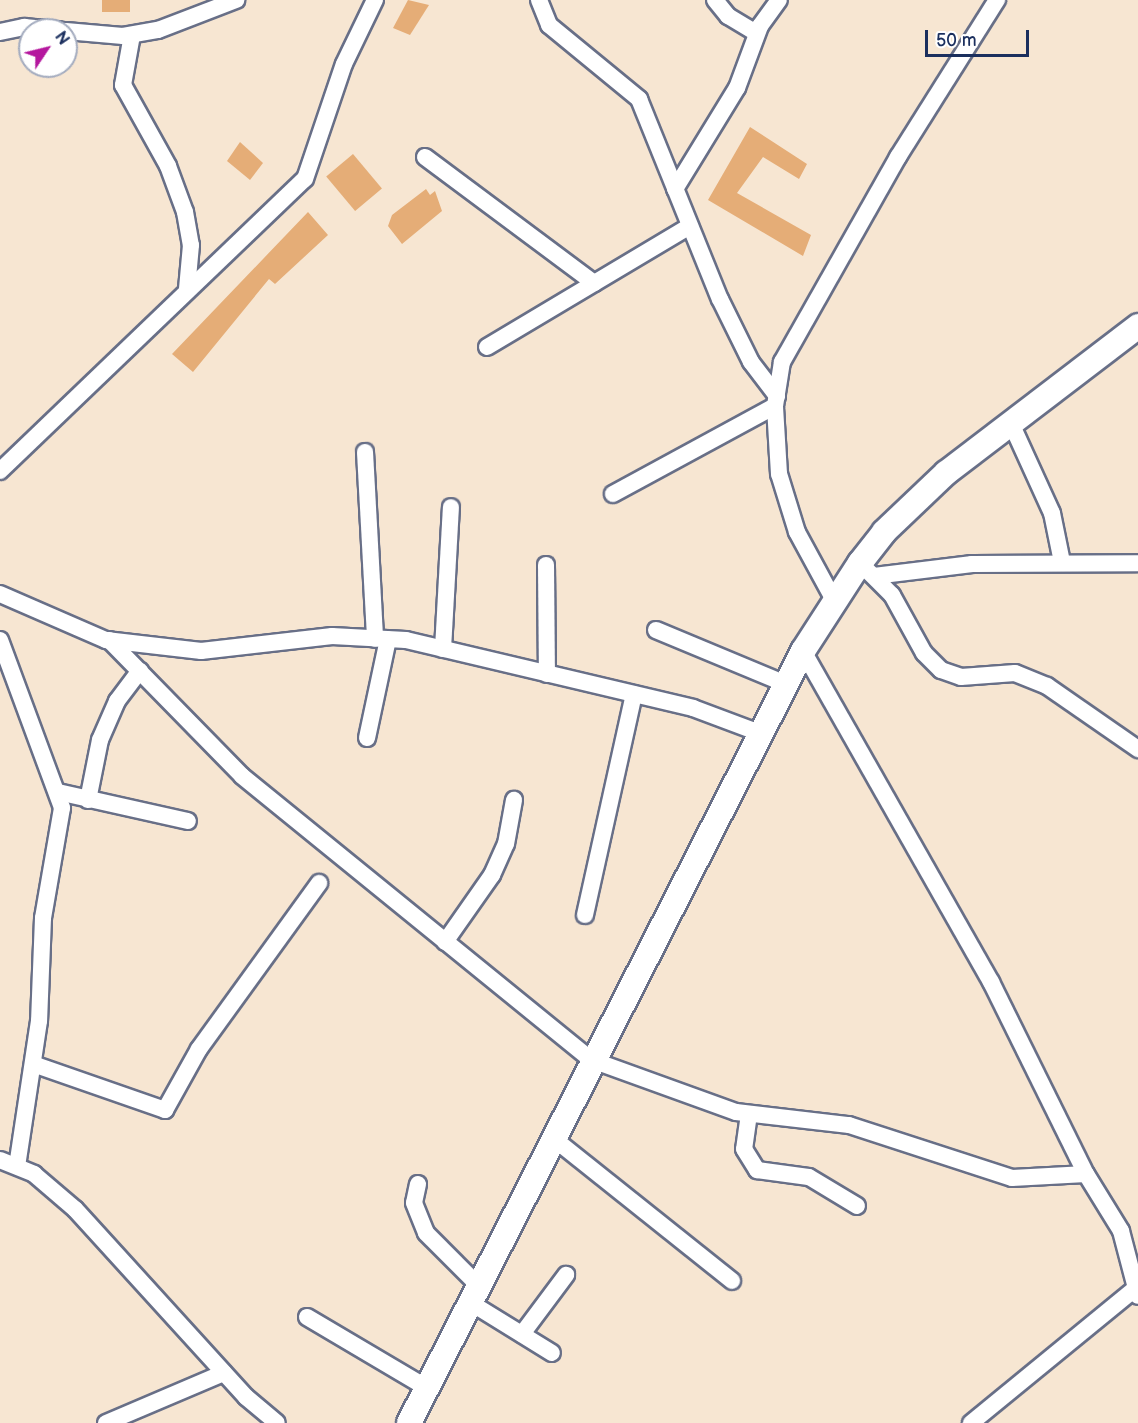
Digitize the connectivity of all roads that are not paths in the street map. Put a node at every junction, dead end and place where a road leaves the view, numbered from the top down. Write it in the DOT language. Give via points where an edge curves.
graph roads {
  1 [pos="236,0"];
  2 [pos="375,0"];
  3 [pos="539,0"];
  4 [pos="715,0"];
  5 [pos="778,0"];
  6 [pos="997,0"];
  7 [pos="18,31"];
  8 [pos="0,32"];
  9 [pos="78,32"];
  10 [pos="756,33"];
  11 [pos="132,35"];
  12 [pos="425,157"];
  13 [pos="675,189"];
  14 [pos="690,226"];
  15 [pos="594,283"];
  16 [pos="187,289"];
  17 [pos="1138,326"];
  18 [pos="486,347"];
  19 [pos="776,401"];
  20 [pos="1010,421"];
  21 [pos="365,452"];
  22 [pos="0,471"];
  23 [pos="613,494"];
  24 [pos="451,507"];
  25 [pos="1062,562"];
  26 [pos="1138,563"];
  27 [pos="546,565"];
  28 [pos="867,570"];
  29 [pos="0,594"];
  30 [pos="835,602"];
  31 [pos="656,630"];
  32 [pos="382,639"];
  33 [pos="0,640"];
  34 [pos="109,640"];
  35 [pos="443,649"];
  36 [pos="803,651"];
  37 [pos="140,671"];
  38 [pos="547,674"];
  39 [pos="786,684"];
  40 [pos="634,694"];
  41 [pos="760,733"];
  42 [pos="367,738"];
  43 [pos="1138,749"];
  44 [pos="58,792"];
  45 [pos="88,800"];
  46 [pos="514,800"];
  47 [pos="188,821"];
  48 [pos="319,883"];
  49 [pos="585,915"];
  50 [pos="445,942"];
  51 [pos="592,1060"];
  52 [pos="33,1064"];
  53 [pos="749,1114"];
  54 [pos="553,1138"];
  55 [pos="0,1160"];
  56 [pos="18,1166"];
  57 [pos="1086,1174"];
  58 [pos="418,1184"];
  59 [pos="857,1206"];
  60 [pos="1121,1231"];
  61 [pos="1138,1234"];
  62 [pos="566,1275"];
  63 [pos="732,1281"];
  64 [pos="1137,1292"];
  65 [pos="475,1295"];
  66 [pos="307,1317"];
  67 [pos="522,1334"];
  68 [pos="552,1353"];
  69 [pos="224,1373"];
  70 [pos="427,1388"];
  71 [pos="106,1423"];
  72 [pos="277,1423"];
  73 [pos="409,1423"];
  74 [pos="971,1423"];
  1 -- 11 [label="street"];
  2 -- 16 [label="street" via="344,64 305,179"];
  3 -- 13 [label="street" via="549,25 639,99"];
  4 -- 10 [label="street" via="728,16"];
  5 -- 10 [label="street"];
  6 -- 19 [label="street" via="795,336 782,362"];
  7 -- 8 [label="street"];
  9 -- 11 [label="street"];
  10 -- 13 [label="street" via="737,88"];
  11 -- 16 [label="street" via="123,85 168,166 185,212 191,245"];
  12 -- 15 [label="street"];
  13 -- 14 [label="street"];
  14 -- 15 [label="street"];
  14 -- 19 [label="street" via="751,362"];
  15 -- 18 [label="street"];
  16 -- 22 [label="street"];
  17 -- 20 [label="main road"];
  19 -- 23 [label="street"];
  19 -- 30 [label="street" via="779,474 797,532"];
  20 -- 25 [label="street" via="1052,513"];
  20 -- 28 [label="main road" via="946,473"];
  21 -- 32 [label="street"];
  24 -- 35 [label="street"];
  25 -- 26 [label="street"];
  25 -- 28 [label="street"];
  27 -- 38 [label="street"];
  28 -- 30 [label="main road"];
  28 -- 43 [label="street" via="892,595 924,652 941,670 961,677 996,671 1036,682"];
  29 -- 34 [label="street"];
  30 -- 36 [label="main road"];
  31 -- 39 [label="street"];
  32 -- 34 [label="street" via="332,636 201,651"];
  32 -- 35 [label="street"];
  32 -- 42 [label="street"];
  33 -- 44 [label="street"];
  34 -- 37 [label="street"];
  35 -- 38 [label="street"];
  36 -- 39 [label="main road"];
  36 -- 57 [label="street" via="991,982"];
  37 -- 45 [label="street" via="100,740"];
  37 -- 50 [label="street" via="242,776"];
  38 -- 40 [label="street"];
  39 -- 41 [label="main road"];
  40 -- 41 [label="street"];
  40 -- 49 [label="street"];
  41 -- 51 [label="main road"];
  44 -- 45 [label="street"];
  44 -- 52 [label="street" via="62,808 43,918"];
  45 -- 47 [label="street"];
  46 -- 50 [label="street" via="506,844 492,874"];
  48 -- 52 [label="street" via="205,1040 165,1110"];
  50 -- 51 [label="street"];
  51 -- 53 [label="street"];
  51 -- 54 [label="main road"];
  52 -- 56 [label="street"];
  53 -- 57 [label="street" via="849,1125 1012,1178"];
  53 -- 59 [label="street" via="744,1149 757,1170 809,1177"];
  54 -- 63 [label="street"];
  54 -- 65 [label="main road"];
  55 -- 56 [label="street"];
  56 -- 69 [label="street" via="75,1209"];
  57 -- 60 [label="street"];
  58 -- 65 [label="street" via="414,1203 426,1233"];
  60 -- 61 [label="street"];
  60 -- 64 [label="street"];
  62 -- 67 [label="street"];
  64 -- 74 [label="street"];
  65 -- 67 [label="street"];
  65 -- 70 [label="main road"];
  66 -- 70 [label="street"];
  67 -- 68 [label="street"];
  69 -- 71 [label="street"];
  69 -- 72 [label="street"];
  70 -- 73 [label="main road"];
}
